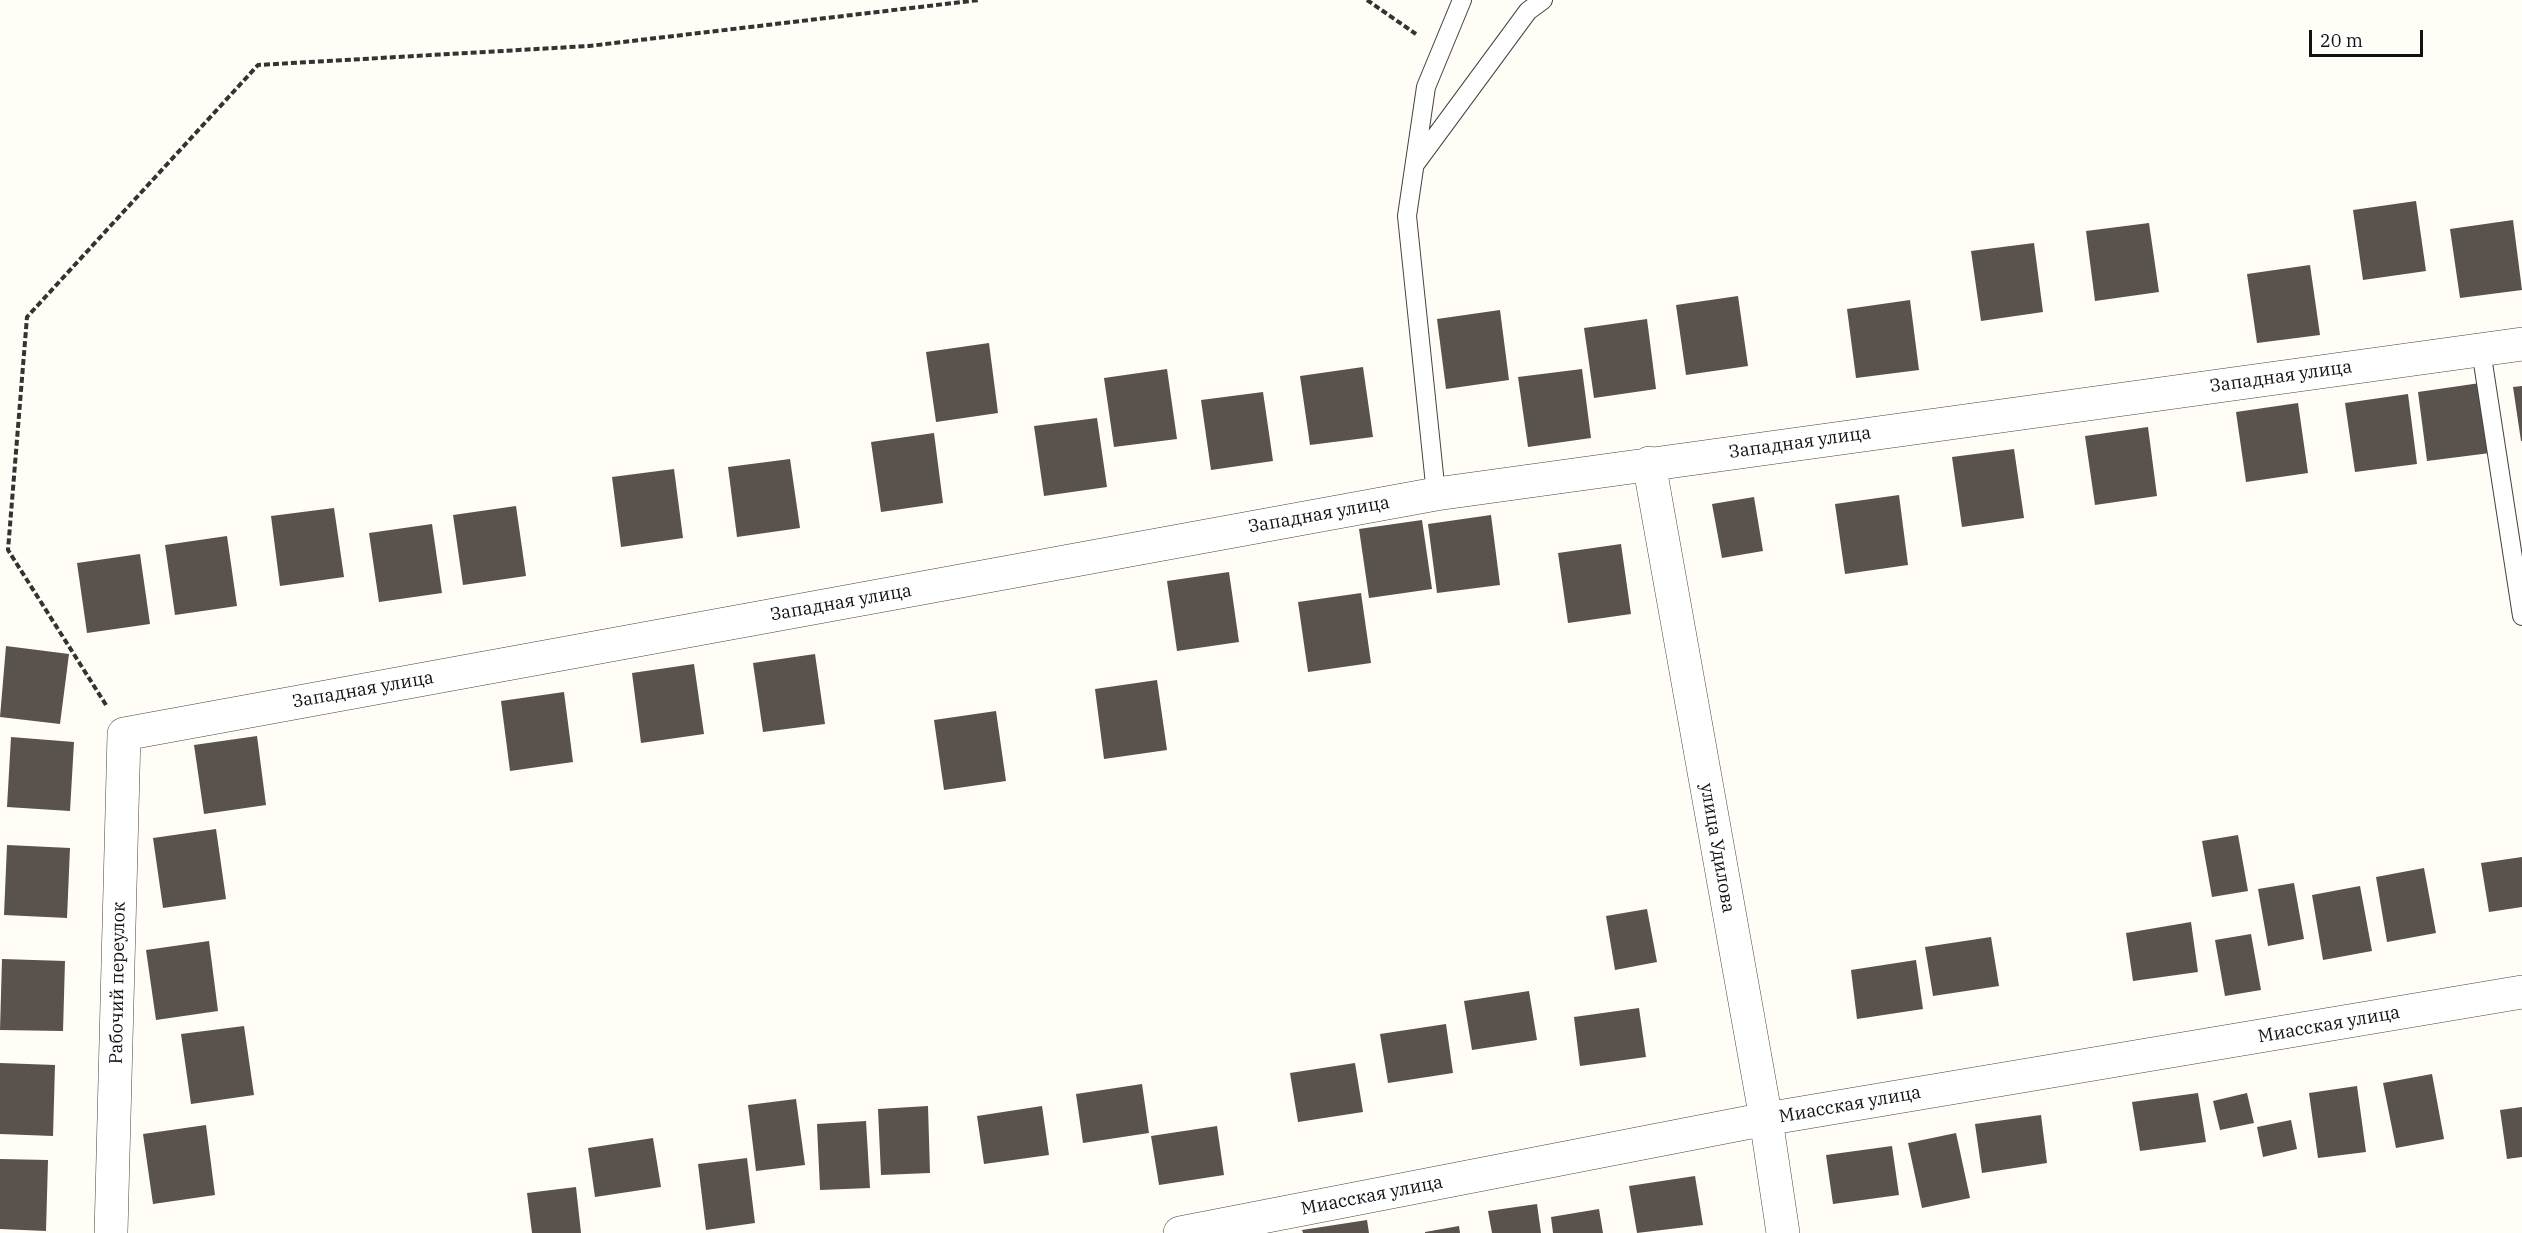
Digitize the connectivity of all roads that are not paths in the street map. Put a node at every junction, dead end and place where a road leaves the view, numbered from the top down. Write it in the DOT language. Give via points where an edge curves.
graph roads {
  1 [pos="1462,0"];
  2 [pos="1543,0"];
  3 [pos="1414,165"];
  4 [pos="2522,344"];
  5 [pos="2481,350"];
  6 [pos="1649,463"];
  7 [pos="1436,494"];
  8 [pos="2522,616"];
  9 [pos="124,734"];
  10 [pos="2522,992"];
  11 [pos="1766,1119"];
  12 [pos="111,1233"];
  13 [pos="1180,1233"];
  14 [pos="1783,1233"];
  1 -- 3 [label="lane" via="1426,87"];
  2 -- 3 [label="lane" via="1528,11"];
  3 -- 7 [label="lane" via="1407,216"];
  4 -- 5 [label="street, Западная улица"];
  5 -- 6 [label="street, Западная улица"];
  5 -- 8 [label="lane"];
  6 -- 7 [label="street, Западная улица"];
  6 -- 11 [label="street, улица Удилова"];
  7 -- 9 [label="street, Западная улица"];
  9 -- 12 [label="street, Рабочий переулок"];
  10 -- 11 [label="street, Миасская улица"];
  11 -- 13 [label="street, Миасская улица"];
  11 -- 14 [label="street, улица Удилова"];
}
